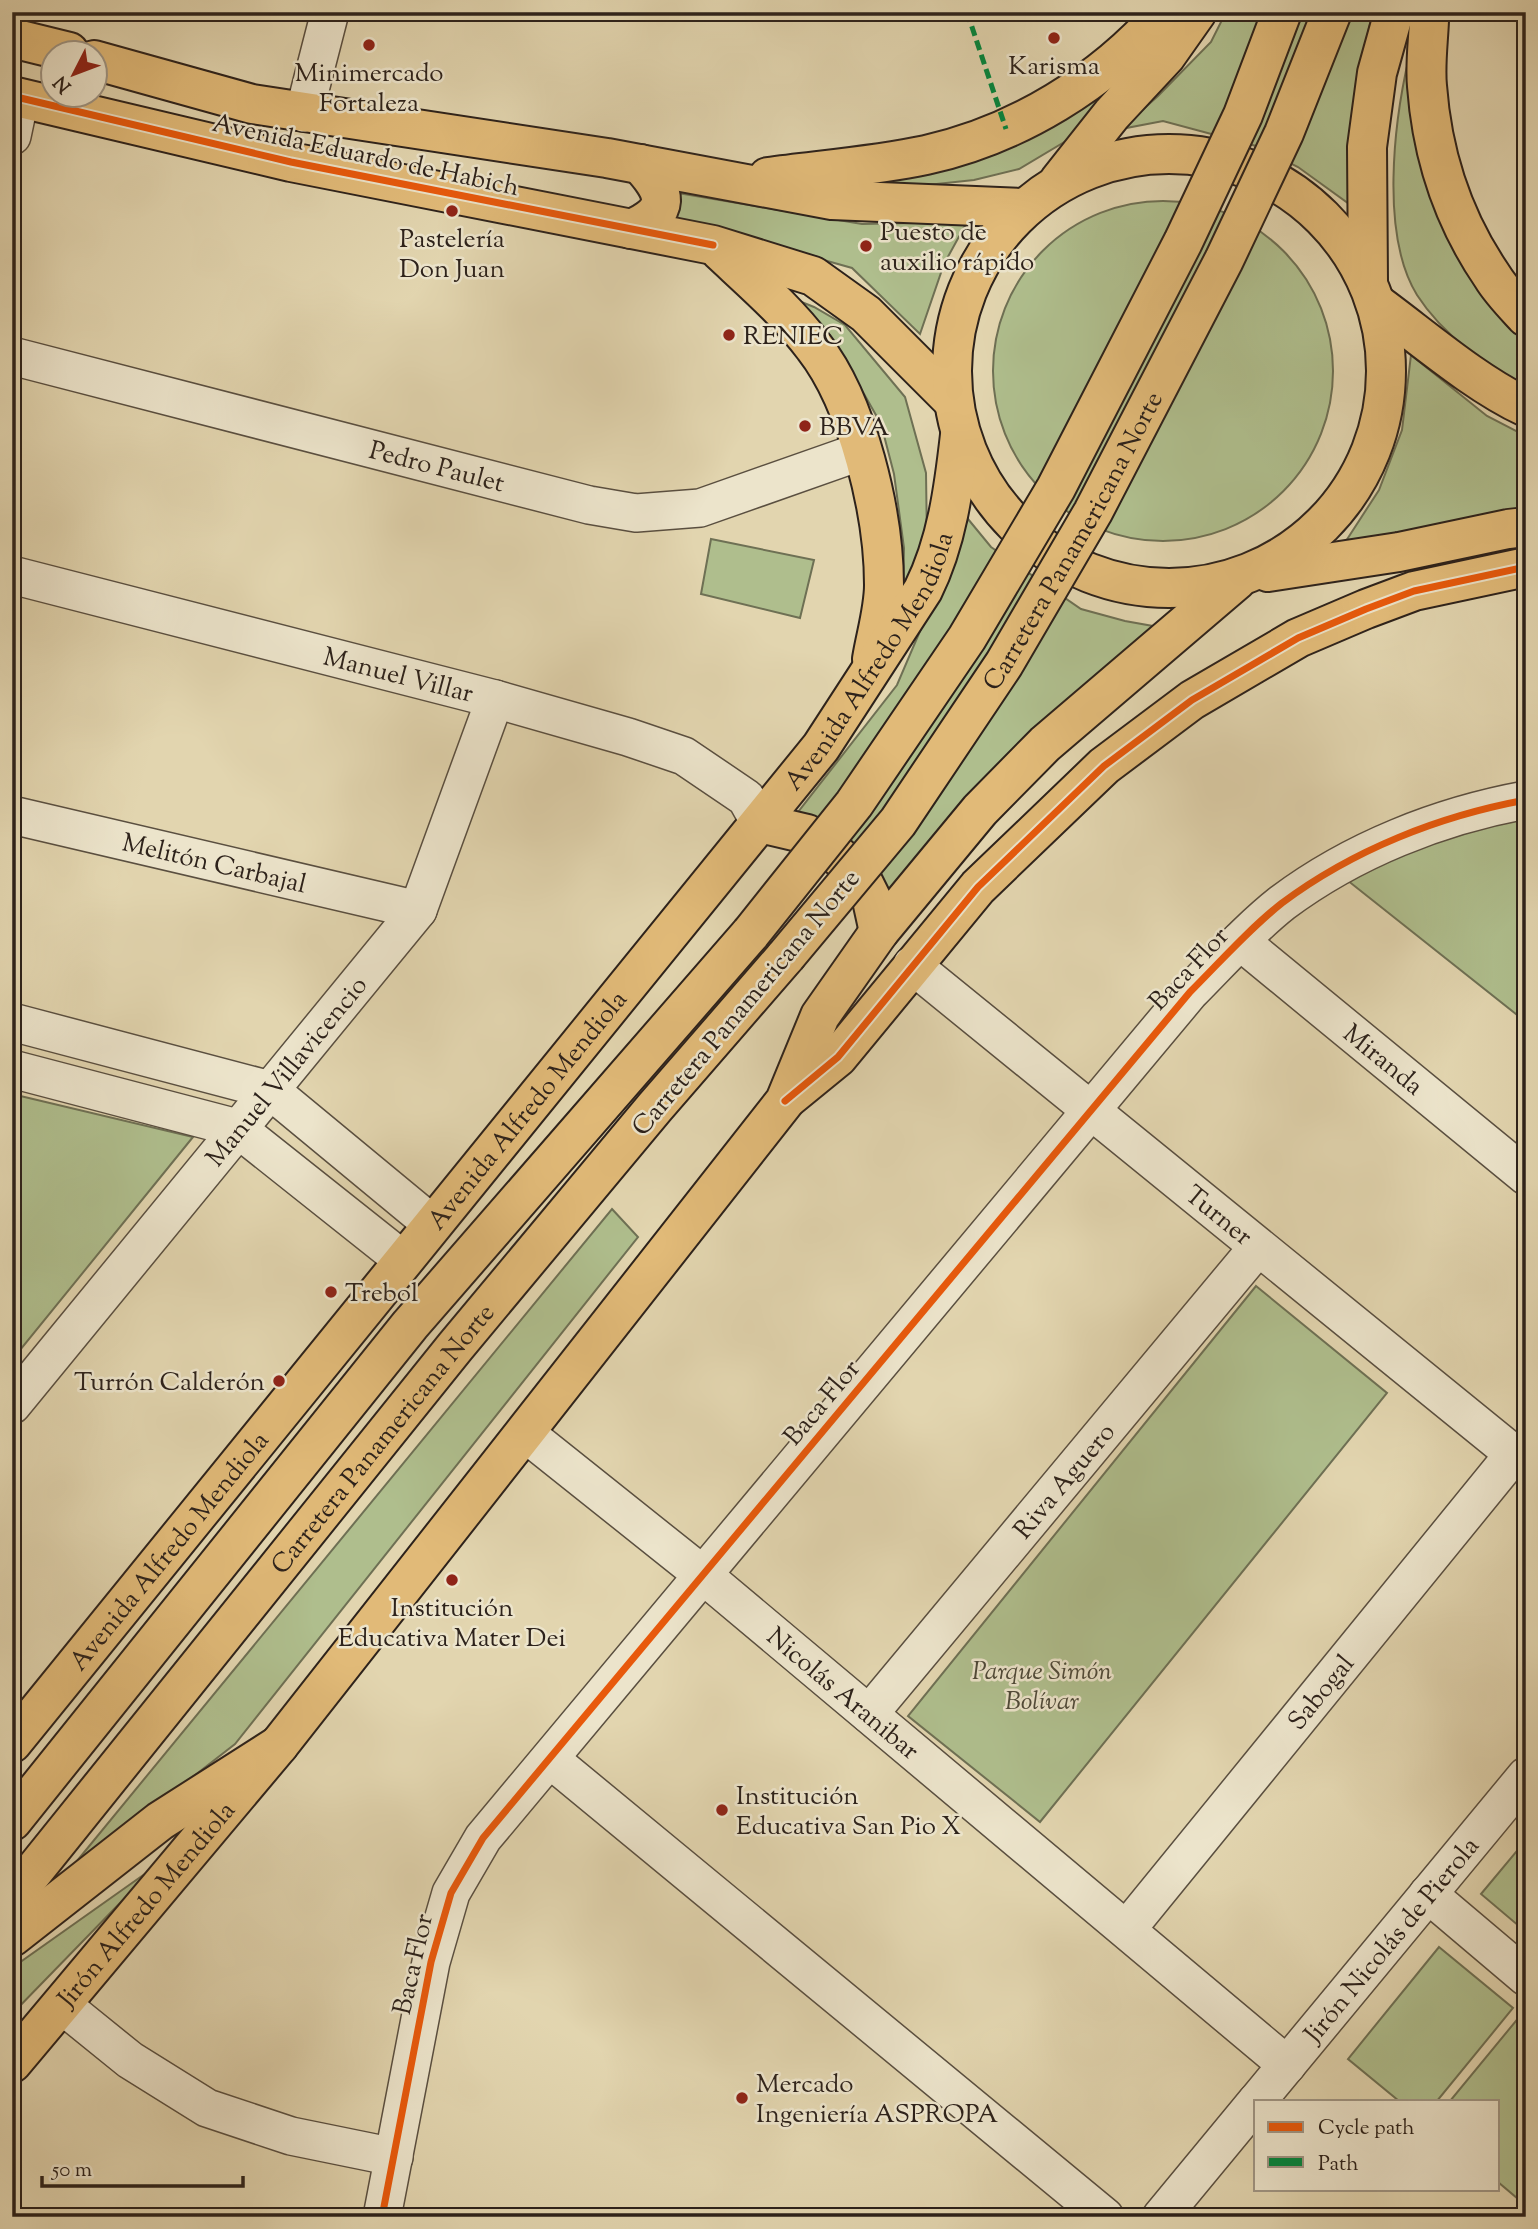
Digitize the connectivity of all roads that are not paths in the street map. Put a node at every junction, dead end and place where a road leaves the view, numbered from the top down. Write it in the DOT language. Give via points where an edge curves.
graph roads {
  1 [pos="330,12"];
  2 [pos="1164,12"];
  3 [pos="1197,12"];
  4 [pos="1282,12"];
  5 [pos="1332,12"];
  6 [pos="1420,15"];
  7 [pos="12,38"];
  8 [pos="38,44"];
  9 [pos="108,64"];
  10 [pos="16,97"];
  11 [pos="304,113"];
  12 [pos="12,136"];
  13 [pos="640,164"];
  14 [pos="1059,181"];
  15 [pos="731,182"];
  16 [pos="1022,208"];
  17 [pos="631,229"];
  18 [pos="713,245"];
  19 [pos="1373,293"];
  20 [pos="1526,317"];
  21 [pos="12,356"];
  22 [pos="1526,407"];
  23 [pos="956,418"];
  24 [pos="862,451"];
  25 [pos="1526,527"];
  26 [pos="1526,567"];
  27 [pos="12,575"];
  28 [pos="1246,577"];
  29 [pos="870,674"];
  30 [pos="495,699"];
  31 [pos="1526,800"];
  32 [pos="12,815"];
  33 [pos="760,823"];
  34 [pos="418,910"];
  35 [pos="879,932"];
  36 [pos="1240,941"];
  37 [pos="912,965"];
  38 [pos="12,1022"];
  39 [pos="12,1069"];
  40 [pos="270,1090"];
  41 [pos="785,1101"];
  42 [pos="1092,1111"];
  43 [pos="237,1128"];
  44 [pos="1526,1176"];
  45 [pos="432,1224"];
  46 [pos="1258,1247"];
  47 [pos="403,1260"];
  48 [pos="12,1405"];
  49 [pos="525,1433"];
  50 [pos="1520,1459"];
  51 [pos="703,1575"];
  52 [pos="869,1714"];
  53 [pos="12,1743"];
  54 [pos="279,1745"];
  55 [pos="550,1759"];
  56 [pos="1526,1776"];
  57 [pos="12,1821"];
  58 [pos="1428,1894"];
  59 [pos="12,1898"];
  60 [pos="1127,1929"];
  61 [pos="12,1937"];
  62 [pos="1526,1977"];
  63 [pos="62,2005"];
  64 [pos="12,2063"];
  65 [pos="1287,2065"];
  66 [pos="1257,2100"];
  67 [pos="1254,2103"];
  68 [pos="394,2157"];
  69 [pos="382,2217"];
  70 [pos="1105,2217"];
  71 [pos="1161,2217"];
  1 -- 11 [label="street"];
  2 -- 15 [label="main road" via="1100,75 1006,129 907,159"];
  3 -- 14 [label="main road" via="1166,56"];
  4 -- 57 [label="main road, Carretera Panamericana Norte, bridge" via="1243,115 1183,242 1056,488 967,638 854,804 751,933 410,1325"];
  5 -- 59 [label="main road, Carretera Panamericana Norte, bridge" via="1284,132 1224,260 1093,512 1004,664 898,822 455,1347"];
  6 -- 19 [label="main road" via="1377,73 1367,146"];
  6 -- 20 [label="main road" via="1433,133 1445,183 1468,238 1493,279"];
  7 -- 8 [label="main road"];
  9 -- 11 [label="main road, Avenida Eduardo de Habich" via="252,104"];
  10 -- 12 [label="street"];
  10 -- 17 [label="main road, Avenida Eduardo de Habich" via="291,162"];
  11 -- 13 [label="main road, Avenida Eduardo de Habich"];
  13 -- 15 [label="main road, Avenida Eduardo de Habich"];
  13 -- 17 [label="main road" via="653,178 662,199 659,212"];
  14 -- 16 [label="main road, Avenida Alfredo Mendiola"];
  14 -- 19 [label="main road" via="1127,156 1200,155 1269,177 1327,221"];
  15 -- 16 [label="main road, Avenida Eduardo de Habich" via="832,201"];
  16 -- 23 [label="main road, Avenida Alfredo Mendiola" via="978,263 954,330"];
  17 -- 18 [label="main road, Avenida Eduardo de Habich"];
  18 -- 23 [label="main road, Avenida Eduardo de Habich" via="813,276 866,314"];
  18 -- 24 [label="main road" via="814,347 842,391"];
  19 -- 22 [label="main road" via="1475,376"];
  19 -- 28 [label="main road" via="1384,327 1388,378 1376,446 1342,507 1293,550"];
  21 -- 24 [label="street, Pedro Paulet" via="576,502 636,513 700,508"];
  23 -- 28 [label="main road" via="991,498 1040,547 1101,579 1169,590"];
  23 -- 29 [label="main road, Avenida Alfredo Mendiola" via="953,494 934,569"];
  24 -- 29 [label="main road" via="878,520 884,586"];
  25 -- 28 [label="main road"];
  26 -- 37 [label="main road" via="1414,591 1366,609 1298,638 1192,700 1095,775 978,887"];
  27 -- 30 [label="street, Manuel Villar"];
  28 -- 35 [label="main road" via="1036,753 980,810"];
  29 -- 33 [label="main road, Avenida Alfredo Mendiola" via="821,747"];
  30 -- 33 [label="street, Manuel Villar" via="684,757 746,798"];
  30 -- 34 [label="street, Manuel Villavicencio"];
  31 -- 36 [label="street, Baca Flor" via="1422,828 1340,864 1281,904"];
  32 -- 34 [label="street, Melitón Carbajal"];
  33 -- 35 [label="main road" via="807,834 835,853 860,876 872,900"];
  33 -- 45 [label="main road, Avenida Alfredo Mendiola"];
  34 -- 40 [label="street, Manuel Villavicencio"];
  35 -- 41 [label="main road" via="820,1016"];
  36 -- 42 [label="street, Baca Flor"];
  36 -- 44 [label="street, Miranda"];
  37 -- 41 [label="main road" via="838,1057"];
  37 -- 42 [label="street, Turner"];
  38 -- 40 [label="street"];
  39 -- 43 [label="street"];
  40 -- 43 [label="street, Manuel Villavicencio"];
  40 -- 45 [label="street"];
  41 -- 49 [label="main road"];
  42 -- 46 [label="street, Turner"];
  42 -- 51 [label="street, Baca Flor"];
  43 -- 47 [label="street"];
  43 -- 48 [label="street, Manuel Villavicencio"];
  45 -- 47 [label="main road, Avenida Alfredo Mendiola"];
  46 -- 50 [label="street, Turner"];
  46 -- 52 [label="street, Riva Aguero"];
  47 -- 53 [label="main road, Avenida Alfredo Mendiola"];
  49 -- 51 [label="street, Nicolás Aranibar"];
  49 -- 54 [label="main road"];
  50 -- 60 [label="street, Sabogal"];
  51 -- 52 [label="street, Nicolás Aranibar"];
  51 -- 55 [label="street, Baca Flor"];
  52 -- 60 [label="street, Nicolás Aranibar"];
  54 -- 61 [label="main road" via="160,1821"];
  54 -- 63 [label="main road, Jirón Alfredo Mendiola"];
  55 -- 68 [label="street, Baca Flor" via="483,1838 451,1893 431,1962"];
  55 -- 70 [label="street"];
  56 -- 58 [label="street, Jirón Nicolás de Pierola"];
  58 -- 62 [label="street"];
  58 -- 65 [label="street, Jirón Nicolás de Pierola"];
  60 -- 65 [label="street, Nicolás Aranibar"];
  63 -- 64 [label="main road, Jirón Alfredo Mendiola"];
  63 -- 68 [label="street" via="130,2060 207,2108 291,2136"];
  65 -- 66 [label="street, Jirón Nicolás de Pierola"];
  67 -- 71 [label="street, Jirón Nicolás de Pierola"];
  68 -- 69 [label="street, Baca Flor"];
}
